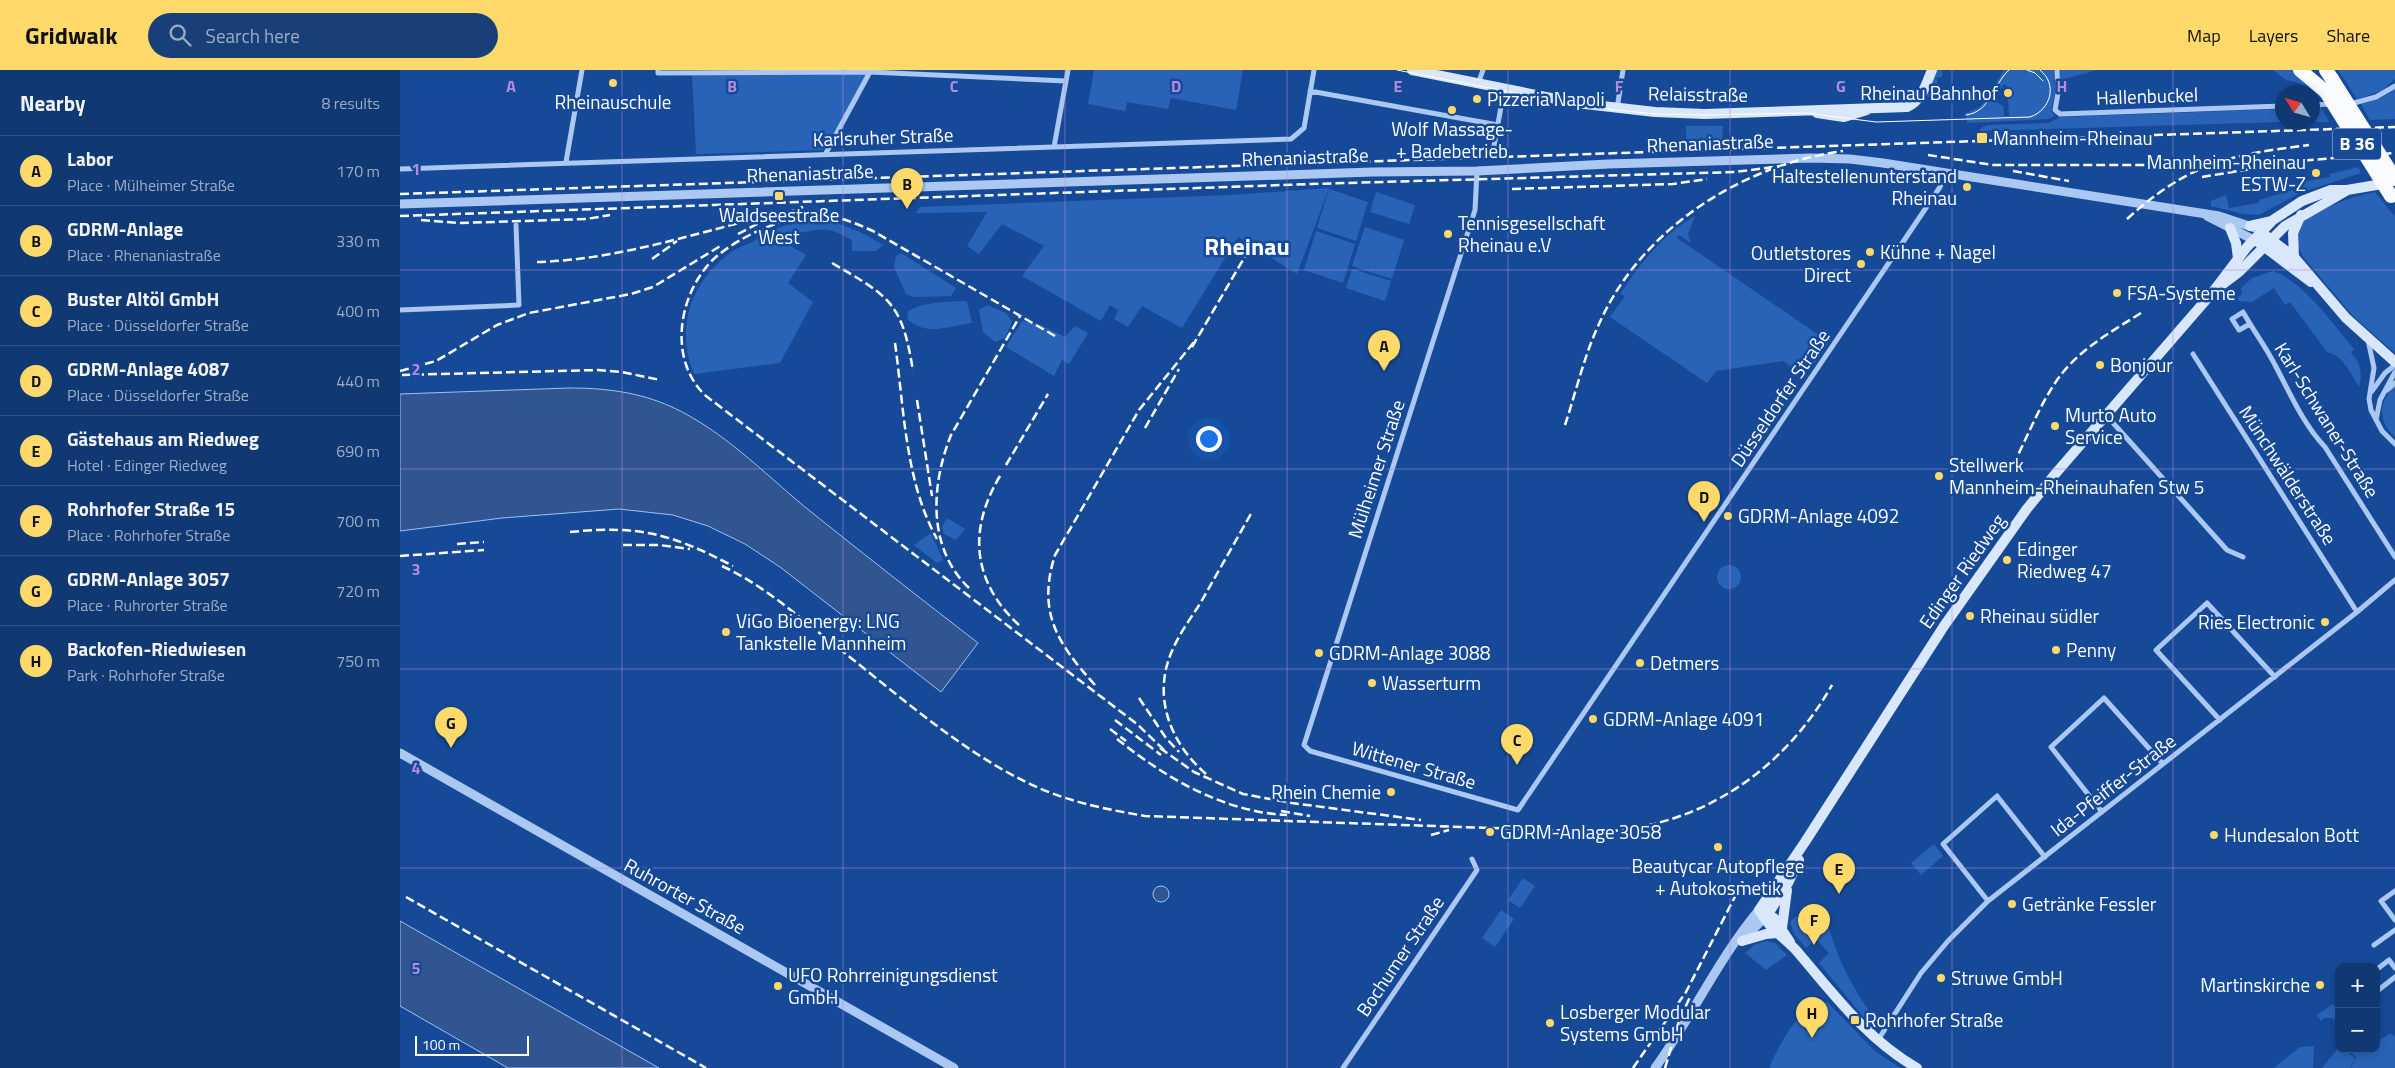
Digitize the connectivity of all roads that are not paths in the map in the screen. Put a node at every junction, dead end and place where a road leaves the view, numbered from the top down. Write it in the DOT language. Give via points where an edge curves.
graph roads {
  1 [pos="582,70"];
  2 [pos="1068,70"];
  3 [pos="1314,70"];
  4 [pos="1412,70"];
  5 [pos="1483,70"];
  6 [pos="1624,70"];
  7 [pos="1932,70"];
  8 [pos="2057,70"];
  9 [pos="871,71"];
  10 [pos="658,72"];
  11 [pos="2316,75"];
  12 [pos="1066,81"];
  13 [pos="1478,85"];
  14 [pos="2395,86"];
  15 [pos="1504,90"];
  16 [pos="1310,91"];
  17 [pos="2320,105"];
  18 [pos="2275,106"];
  19 [pos="1617,109"];
  20 [pos="1498,125"];
  21 [pos="1494,146"];
  22 [pos="1054,147"];
  23 [pos="826,153"];
  24 [pos="566,162"];
  25 [pos="400,169"];
  26 [pos="1477,171"];
  27 [pos="1944,173"];
  28 [pos="2395,180"];
  29 [pos="2347,190"];
  30 [pos="2393,198"];
  31 [pos="400,204"];
  32 [pos="2301,215"];
  33 [pos="2206,216"];
  34 [pos="2273,220"];
  35 [pos="516,225"];
  36 [pos="2250,226"];
  37 [pos="2230,228"];
  38 [pos="2262,232"];
  39 [pos="2271,238"];
  40 [pos="2254,240"];
  41 [pos="2264,246"];
  42 [pos="2294,257"];
  43 [pos="2238,258"];
  44 [pos="2319,289"];
  45 [pos="2212,293"];
  46 [pos="400,310"];
  47 [pos="2250,324"];
  48 [pos="2368,340"];
  49 [pos="2193,354"];
  50 [pos="2395,364"];
  51 [pos="2395,372"];
  52 [pos="2395,383"];
  53 [pos="2372,391"];
  54 [pos="2384,392"];
  55 [pos="2106,415"];
  56 [pos="2376,420"];
  57 [pos="2395,444"];
  58 [pos="2243,557"];
  59 [pos="2395,557"];
  60 [pos="2395,580"];
  61 [pos="2357,612"];
  62 [pos="2275,677"];
  63 [pos="2220,720"];
  64 [pos="1304,745"];
  65 [pos="400,753"];
  66 [pos="2163,764"];
  67 [pos="1518,810"];
  68 [pos="2102,812"];
  69 [pos="1805,842"];
  70 [pos="2045,857"];
  71 [pos="1472,859"];
  72 [pos="1788,883"];
  73 [pos="2395,891"];
  74 [pos="1988,901"];
  75 [pos="1764,914"];
  76 [pos="2395,920"];
  77 [pos="2395,930"];
  78 [pos="1779,931"];
  79 [pos="1742,941"];
  80 [pos="2374,946"];
  81 [pos="1723,961"];
  82 [pos="2380,967"];
  83 [pos="2395,968"];
  84 [pos="2395,977"];
  85 [pos="2380,989"];
  86 [pos="1877,1041"];
  87 [pos="954,1068"];
  88 [pos="1343,1068"];
  89 [pos="1655,1068"];
  90 [pos="1917,1068"];
  1 -- 24 [label="street"];
  2 -- 12 [label="street"];
  3 -- 16 [label="street, Karlsruher Straße"];
  4 -- 13 [label="main road, Relaisstraße"];
  5 -- 13 [label="street"];
  6 -- 19 [label="street"];
  7 -- 19 [label="main road, Relaisstraße" via="1920,96 1911,106 1867,110 1844,117 1807,111 1689,114"];
  8 -- 18 [label="street, Hallenbuckel" via="2055,110 2060,114"];
  9 -- 10 [label="street"];
  9 -- 12 [label="street"];
  9 -- 23 [label="street"];
  11 -- 28 [label="highway, B 36, bridge"];
  11 -- 30 [label="highway, B 36, bridge"];
  12 -- 22 [label="street"];
  13 -- 15 [label="main road, Relaisstraße"];
  14 -- 17 [label="street" via="2368,100"];
  15 -- 19 [label="main road, Relaisstraße"];
  15 -- 20 [label="street"];
  16 -- 20 [label="street"];
  16 -- 22 [label="street, Karlsruher Straße" via="1304,128 1291,139"];
  20 -- 21 [label="street"];
  22 -- 23 [label="street, Karlsruher Straße"];
  23 -- 24 [label="street, Karlsruher Straße"];
  24 -- 25 [label="street, Karlsruher Straße"];
  26 -- 27 [label="street, Rhenaniastraße" via="1811,158 1850,159"];
  26 -- 31 [label="street, Rhenaniastraße"];
  26 -- 64 [label="street, Mülheimer Straße" via="1475,210"];
  27 -- 33 [label="street, Rhenaniastraße"];
  27 -- 67 [label="street, Düsseldorfer Straße" via="1940,186 1900,247"];
  28 -- 29 [label="main road"];
  29 -- 32 [label="main road, Edinger Riedweg"];
  29 -- 34 [label="main road" via="2320,193"];
  32 -- 39 [label="main road, Edinger Riedweg"];
  32 -- 42 [label="main road" via="2293,233"];
  33 -- 36 [label="street, Rhenaniastraße" via="2219,216"];
  33 -- 37 [label="street, Rhenaniastraße"];
  34 -- 36 [label="main road"];
  34 -- 38 [label="main road, Edinger Riedweg"];
  35 -- 46 [label="street" via="519,304"];
  36 -- 38 [label="street, Rhenaniastraße"];
  37 -- 40 [label="street, Rhenaniastraße"];
  37 -- 43 [label="main road"];
  38 -- 39 [label="main road, Rhenaniastraße"];
  38 -- 40 [label="main road, Edinger Riedweg"];
  39 -- 41 [label="main road, Edinger Riedweg"];
  39 -- 42 [label="main road, Rhenaniastraße"];
  40 -- 41 [label="main road"];
  40 -- 43 [label="main road, Edinger Riedweg"];
  41 -- 44 [label="main road"];
  41 -- 45 [label="main road, Edinger Riedweg" via="2239,272"];
  42 -- 44 [label="main road, Rhenaniastraße"];
  43 -- 45 [label="main road, Edinger Riedweg"];
  44 -- 48 [label="main road"];
  45 -- 55 [label="main road, Edinger Riedweg"];
  47 -- 59 [label="street, Karl-Schwaner-Straße" via="2316,438 2325,447"];
  48 -- 50 [label="main road"];
  48 -- 53 [label="street" via="2374,368"];
  49 -- 61 [label="street, Münchwälderstraße"];
  50 -- 53 [label="street"];
  51 -- 54 [label="street"];
  52 -- 54 [label="street"];
  53 -- 56 [label="street" via="2370,410"];
  54 -- 56 [label="street"];
  55 -- 58 [label="street" via="2227,550"];
  55 -- 69 [label="main road, Edinger Riedweg" via="2056,472 1985,567"];
  56 -- 57 [label="street"];
  60 -- 61 [label="street, Ida-Pfeiffer-Straße"];
  61 -- 62 [label="street, Ida-Pfeiffer-Straße"];
  62 -- 63 [label="street, Ida-Pfeiffer-Straße"];
  62 -- 63 [label="street" via="2207,603 2156,650"];
  63 -- 66 [label="street, Ida-Pfeiffer-Straße"];
  64 -- 67 [label="street, Wittener Straße" via="1310,751"];
  65 -- 87 [label="street, Ruhrorter Straße" via="739,941"];
  66 -- 68 [label="street, Ida-Pfeiffer-Straße"];
  66 -- 68 [label="street" via="2104,698 2051,747"];
  68 -- 70 [label="street, Ida-Pfeiffer-Straße"];
  69 -- 72 [label="main road, Edinger Riedweg"];
  69 -- 75 [label="main road, Edinger Riedweg"];
  70 -- 74 [label="street, Ida-Pfeiffer-Straße"];
  70 -- 74 [label="street" via="1997,796 1943,844"];
  71 -- 88 [label="street, Bochumer Straße" via="1476,870"];
  72 -- 75 [label="main road, Edinger Riedweg"];
  72 -- 78 [label="main road"];
  73 -- 76 [label="street" via="2381,902"];
  74 -- 86 [label="street, Ida-Pfeiffer-Straße" via="1921,973"];
  75 -- 78 [label="main road"];
  75 -- 79 [label="street"];
  75 -- 81 [label="street" via="1737,937"];
  77 -- 80 [label="street"];
  78 -- 79 [label="main road"];
  78 -- 86 [label="main road"];
  79 -- 81 [label="street"];
  81 -- 89 [label="street"];
  82 -- 83 [label="street" via="2389,960"];
  84 -- 85 [label="street"];
  86 -- 90 [label="main road"];
}
